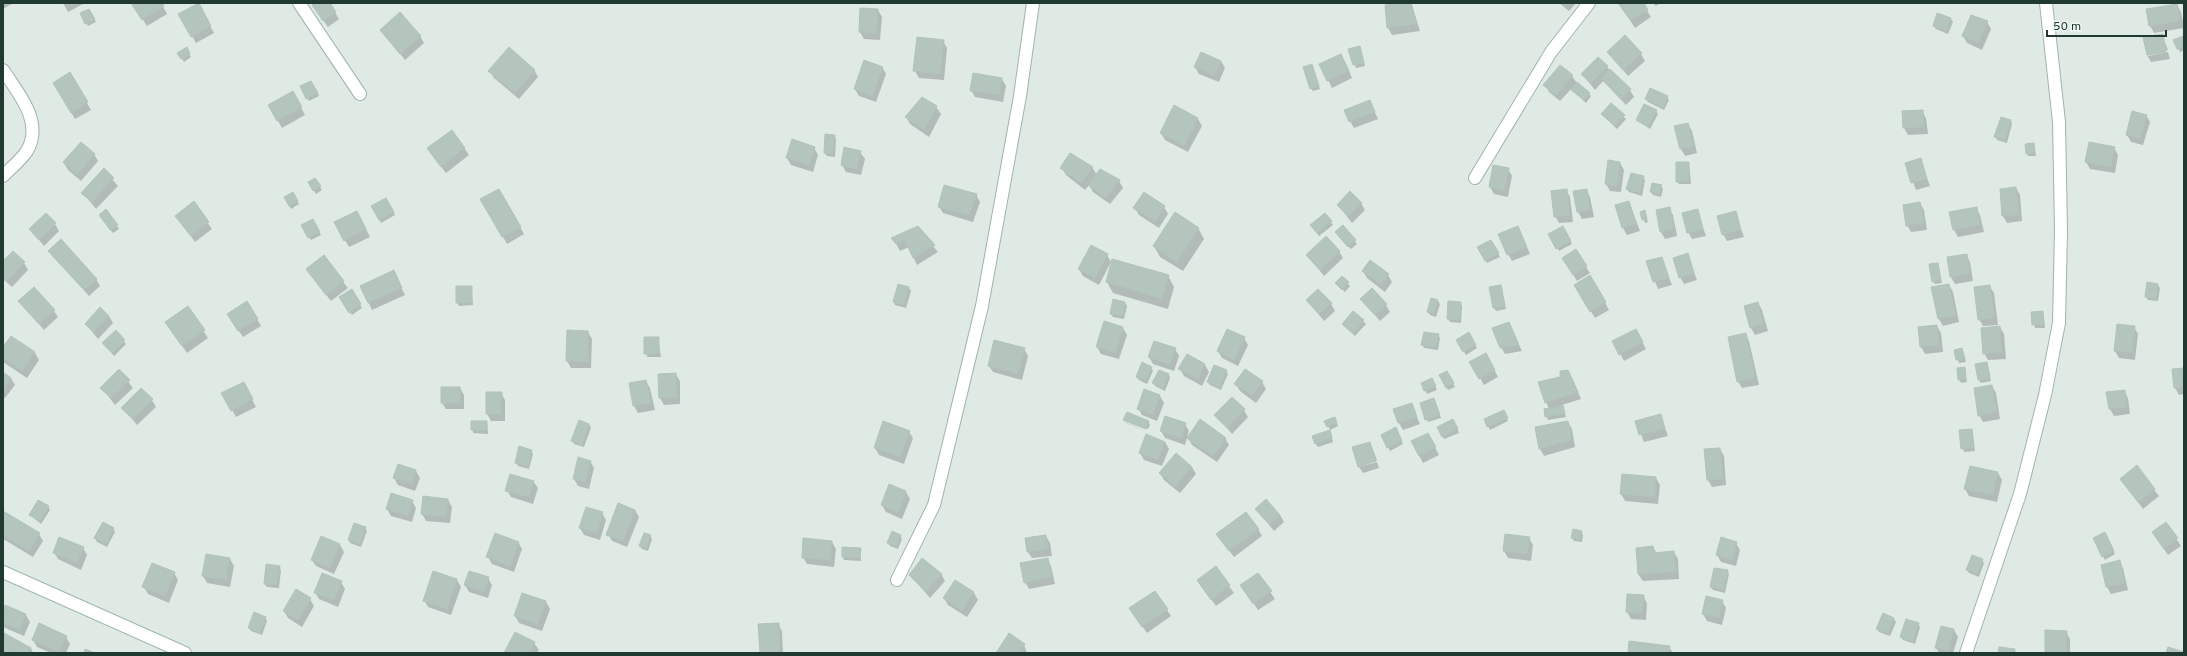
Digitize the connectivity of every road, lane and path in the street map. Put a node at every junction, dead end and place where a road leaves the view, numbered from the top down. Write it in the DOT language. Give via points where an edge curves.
graph roads {
  1 [pos="299,3"];
  2 [pos="1033,3"];
  3 [pos="1589,3"];
  4 [pos="2046,3"];
  5 [pos="3,70"];
  6 [pos="360,94"];
  7 [pos="3,176"];
  8 [pos="1475,178"];
  9 [pos="3,572"];
  10 [pos="897,580"];
  11 [pos="185,653"];
  12 [pos="1966,653"];
  1 -- 6 [label="street"];
  2 -- 10 [label="street" via="1020,96 978,321 934,505"];
  3 -- 8 [label="street" via="1551,52"];
  4 -- 12 [label="street" via="2058,122 2061,230 2059,323 2045,395 2020,494"];
  5 -- 7 [label="street" via="28,107 33,131 27,151"];
  9 -- 11 [label="street"];
}
